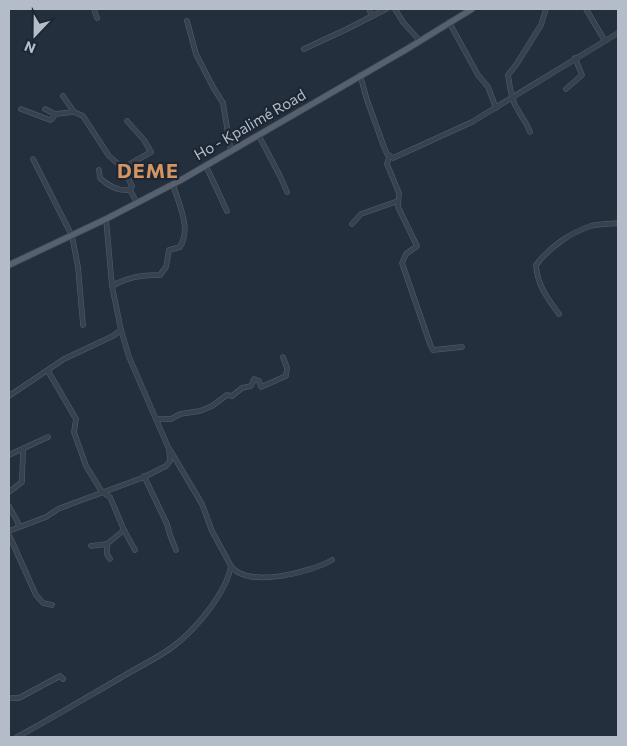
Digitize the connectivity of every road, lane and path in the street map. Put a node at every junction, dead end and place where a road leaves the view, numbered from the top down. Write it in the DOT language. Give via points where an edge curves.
graph roads {
  1 [pos="94,9"];
  2 [pos="368,9"];
  3 [pos="386,9"];
  4 [pos="395,9"];
  5 [pos="472,9"];
  6 [pos="546,9"];
  7 [pos="586,9"];
  8 [pos="372,16"];
  9 [pos="97,18"];
  10 [pos="187,21"];
  11 [pos="449,22"];
  12 [pos="618,33"];
  13 [pos="420,40"];
  14 [pos="605,41"];
  15 [pos="304,49"];
  16 [pos="575,58"];
  17 [pos="360,75"];
  18 [pos="566,89"];
  19 [pos="63,96"];
  20 [pos="512,98"];
  21 [pos="496,108"];
  22 [pos="21,109"];
  23 [pos="45,109"];
  24 [pos="74,112"];
  25 [pos="55,114"];
  26 [pos="127,121"];
  27 [pos="530,132"];
  28 [pos="259,136"];
  29 [pos="231,152"];
  30 [pos="389,156"];
  31 [pos="33,159"];
  32 [pos="206,166"];
  33 [pos="123,168"];
  34 [pos="99,170"];
  35 [pos="173,184"];
  36 [pos="130,190"];
  37 [pos="287,192"];
  38 [pos="398,201"];
  39 [pos="137,203"];
  40 [pos="227,211"];
  41 [pos="106,219"];
  42 [pos="618,223"];
  43 [pos="352,224"];
  44 [pos="72,236"];
  45 [pos="9,266"];
  46 [pos="112,286"];
  47 [pos="558,314"];
  48 [pos="83,325"];
  49 [pos="121,330"];
  50 [pos="462,347"];
  51 [pos="284,357"];
  52 [pos="48,370"];
  53 [pos="9,396"];
  54 [pos="156,419"];
  55 [pos="48,437"];
  56 [pos="22,449"];
  57 [pos="169,449"];
  58 [pos="9,455"];
  59 [pos="144,476"];
  60 [pos="9,492"];
  61 [pos="102,492"];
  62 [pos="9,506"];
  63 [pos="19,527"];
  64 [pos="9,530"];
  65 [pos="124,530"];
  66 [pos="9,535"];
  67 [pos="107,544"];
  68 [pos="91,546"];
  69 [pos="135,550"];
  70 [pos="176,550"];
  71 [pos="110,559"];
  72 [pos="332,560"];
  73 [pos="231,566"];
  74 [pos="52,605"];
  75 [pos="64,679"];
  76 [pos="9,698"];
  77 [pos="17,737"];
  1 -- 9 [label="street"];
  2 -- 8 [label="street"];
  3 -- 8 [label="street"];
  4 -- 13 [label="street"];
  5 -- 11 [label="main road, Ho - Kpalimé Road"];
  6 -- 20 [label="street" via="541,25 508,75"];
  7 -- 14 [label="street"];
  8 -- 15 [label="street"];
  10 -- 29 [label="street" via="196,54 223,103"];
  11 -- 13 [label="main road, Ho - Kpalimé Road"];
  11 -- 21 [label="street" via="488,87"];
  12 -- 14 [label="street"];
  13 -- 17 [label="main road, Ho - Kpalimé Road"];
  14 -- 16 [label="street"];
  16 -- 18 [label="street" via="582,76"];
  16 -- 20 [label="street"];
  17 -- 28 [label="main road, Ho - Kpalimé Road"];
  17 -- 30 [label="street"];
  19 -- 24 [label="street"];
  20 -- 21 [label="street"];
  20 -- 27 [label="street"];
  21 -- 30 [label="street" via="407,152 393,158"];
  22 -- 25 [label="street" via="50,120"];
  23 -- 25 [label="street"];
  24 -- 25 [label="street"];
  24 -- 33 [label="street" via="84,116 109,156"];
  26 -- 33 [label="street" via="151,152"];
  28 -- 29 [label="main road, Ho - Kpalimé Road"];
  28 -- 37 [label="street"];
  29 -- 32 [label="main road, Ho - Kpalimé Road"];
  30 -- 38 [label="street" via="387,164 399,193"];
  31 -- 44 [label="street"];
  32 -- 35 [label="main road, Ho - Kpalimé Road"];
  32 -- 40 [label="street"];
  33 -- 36 [label="street" via="132,186"];
  34 -- 36 [label="street" via="100,178 107,184"];
  35 -- 39 [label="main road, Ho - Kpalimé Road"];
  35 -- 46 [label="street" via="183,218 184,239 180,247 169,250 166,267 160,276 135,277"];
  36 -- 39 [label="street"];
  38 -- 43 [label="street" via="361,214"];
  38 -- 50 [label="street" via="417,246 402,263 430,344 433,350"];
  39 -- 41 [label="main road, Ho - Kpalimé Road"];
  41 -- 44 [label="main road, Ho - Kpalimé Road"];
  41 -- 46 [label="street"];
  42 -- 47 [label="street" via="592,226 567,238 536,265 542,290"];
  44 -- 45 [label="main road, Ho - Kpalimé Road"];
  44 -- 48 [label="street"];
  46 -- 49 [label="street"];
  49 -- 52 [label="street"];
  49 -- 54 [label="street"];
  51 -- 54 [label="street" via="288,368 286,376 275,382 261,387 254,379 251,386 200,411 171,419"];
  52 -- 53 [label="street"];
  52 -- 61 [label="street" via="76,419 74,432 80,452"];
  54 -- 57 [label="street"];
  55 -- 56 [label="street"];
  56 -- 58 [label="street"];
  56 -- 60 [label="street" via="22,482"];
  57 -- 59 [label="street" via="170,461 166,466"];
  57 -- 73 [label="street" via="202,504"];
  59 -- 61 [label="street"];
  59 -- 70 [label="street"];
  61 -- 63 [label="street"];
  61 -- 65 [label="street" via="110,497"];
  62 -- 63 [label="street"];
  63 -- 64 [label="street"];
  65 -- 67 [label="street"];
  65 -- 69 [label="street"];
  66 -- 74 [label="street" via="36,595 43,604"];
  67 -- 68 [label="street"];
  67 -- 71 [label="street"];
  72 -- 73 [label="street" via="323,566 283,577 259,578 235,572"];
  73 -- 77 [label="street" via="229,578 212,605 174,646"];
  75 -- 76 [label="street" via="60,676 19,698"];
}
